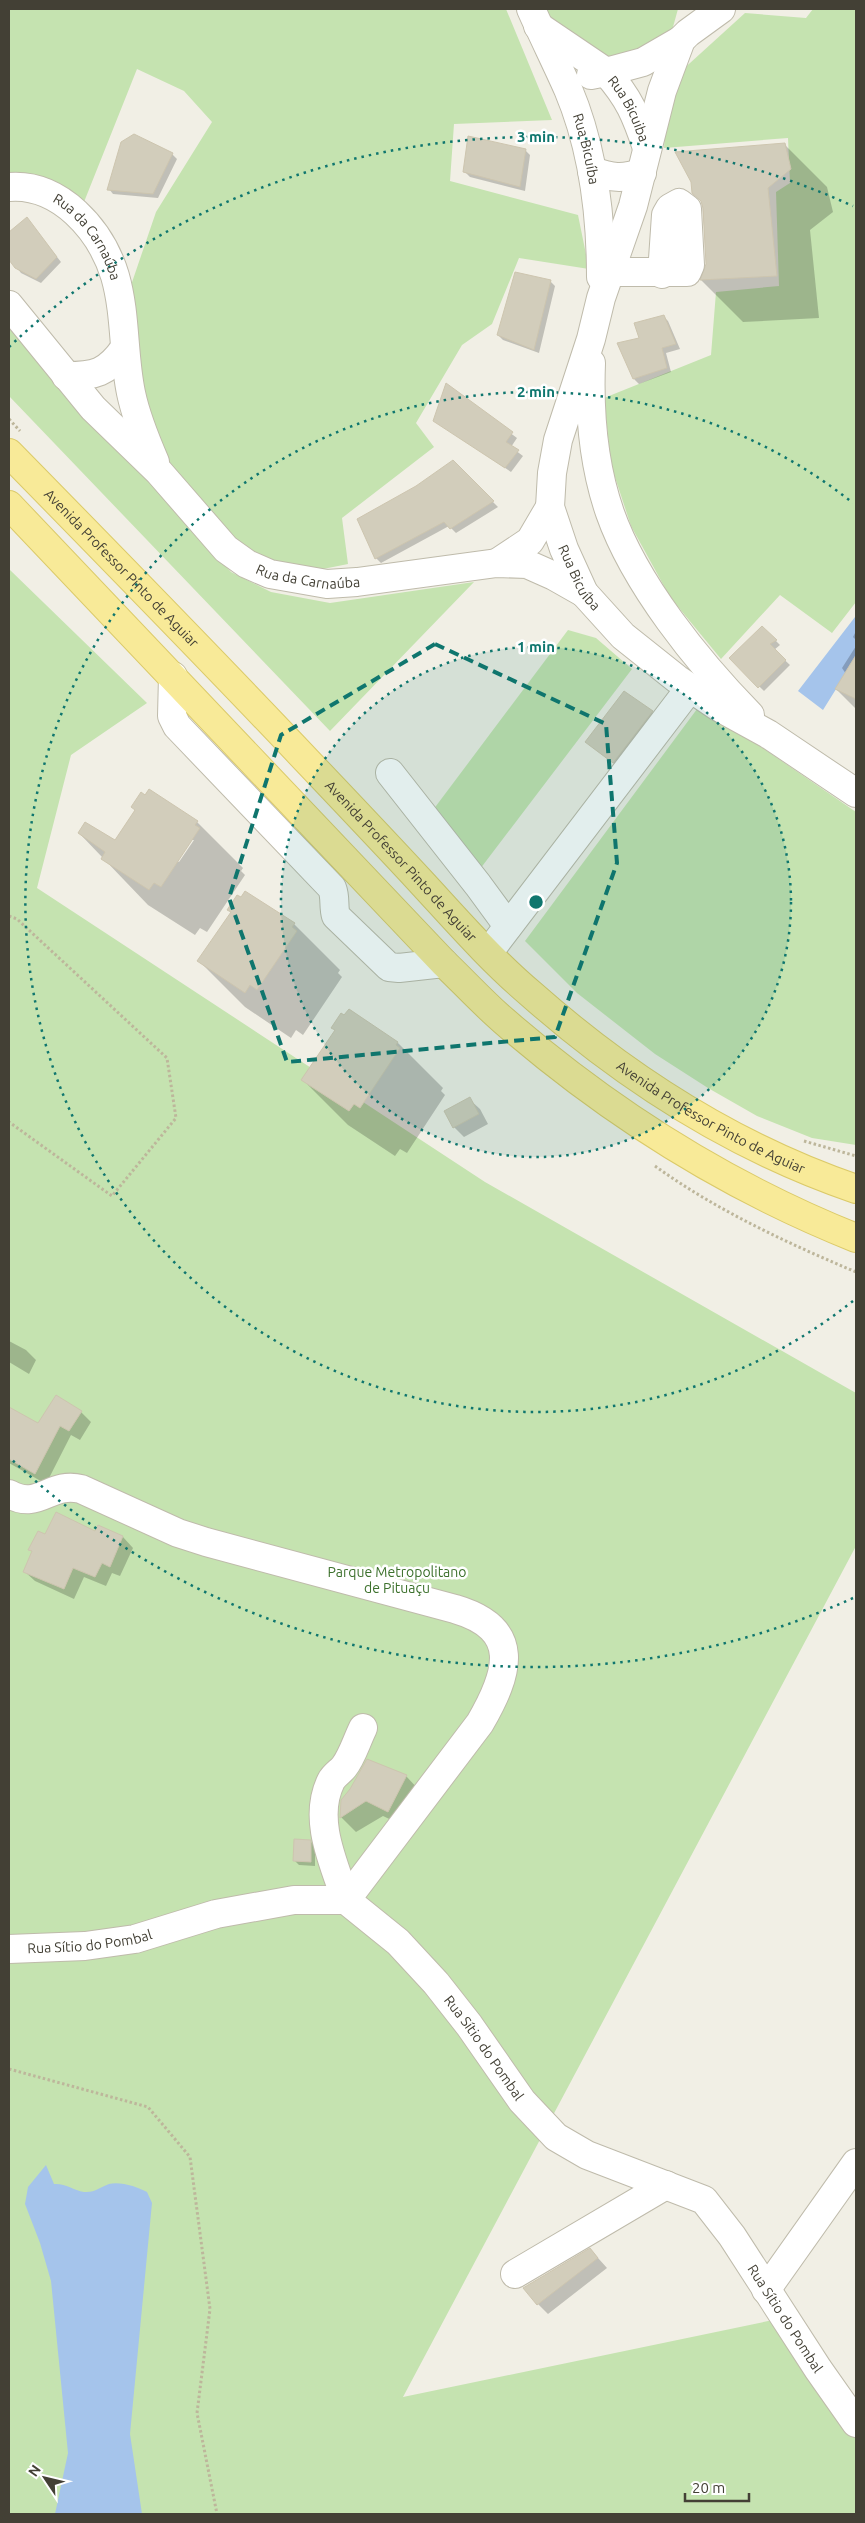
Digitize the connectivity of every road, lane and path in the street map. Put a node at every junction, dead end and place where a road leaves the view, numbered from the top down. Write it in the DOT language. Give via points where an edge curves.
graph roads {
  1 [pos="721,9"];
  2 [pos="534,17"];
  3 [pos="687,27"];
  4 [pos="606,72"];
  5 [pos="568,90"];
  6 [pos="645,160"];
  7 [pos="592,171"];
  8 [pos="9,187"];
  9 [pos="610,272"];
  10 [pos="662,274"];
  11 [pos="601,298"];
  12 [pos="9,305"];
  13 [pos="591,339"];
  14 [pos="124,349"];
  15 [pos="66,376"];
  16 [pos="9,453"];
  17 [pos="596,461"];
  18 [pos="159,472"];
  19 [pos="552,474"];
  20 [pos="9,505"];
  21 [pos="550,507"];
  22 [pos="496,563"];
  23 [pos="584,593"];
  24 [pos="661,607"];
  25 [pos="623,636"];
  26 [pos="173,676"];
  27 [pos="690,688"];
  28 [pos="768,734"];
  29 [pos="390,773"];
  30 [pos="856,793"];
  31 [pos="9,916"];
  32 [pos="508,926"];
  33 [pos="488,953"];
  34 [pos="444,963"];
  35 [pos="9,1122"];
  36 [pos="856,1189"];
  37 [pos="856,1238"];
  38 [pos="9,1494"];
  39 [pos="363,1728"];
  40 [pos="346,1900"];
  41 [pos="9,1950"];
  42 [pos="9,2069"];
  43 [pos="856,2163"];
  44 [pos="848,2184"];
  45 [pos="666,2185"];
  46 [pos="515,2274"];
  47 [pos="766,2290"];
  48 [pos="856,2423"];
  49 [pos="217,2514"];
  1 -- 3 [label="street"];
  2 -- 4 [label="street, Rua Bicuiba"];
  2 -- 5 [label="street, Rua Bicuíba"];
  3 -- 4 [label="street" via="643,62"];
  3 -- 6 [label="street, Rua Bicuíba" via="662,91"];
  4 -- 5 [label="street" via="584,77"];
  4 -- 6 [label="street, Rua Bicuiba" via="625,94 638,119"];
  5 -- 7 [label="street, Rua Bicuíba"];
  6 -- 7 [label="street" via="623,178"];
  6 -- 9 [label="street, Rua Bicuíba"];
  7 -- 11 [label="street, Rua Bicuíba" via="601,242"];
  8 -- 14 [label="street, Rua da Carnaúba" via="38,190 58,199 89,227 114,275 120,298"];
  9 -- 10 [label="street"];
  9 -- 11 [label="street, Rua Bicuíba"];
  11 -- 13 [label="street, Rua Bicuíba"];
  12 -- 15 [label="street, Rua da Carnaúba"];
  13 -- 17 [label="street, Rua Bicuíba" via="591,419"];
  13 -- 19 [label="street, Rua Bicuíba" via="558,440"];
  14 -- 15 [label="street" via="113,364 99,372 87,376"];
  14 -- 18 [label="street, Rua da Carnaúba" via="142,432"];
  15 -- 18 [label="street, Rua da Carnaúba" via="93,408"];
  16 -- 33 [label="main road, Avenida Professor Pinto de Aguiar" via="226,675"];
  17 -- 19 [label="street" via="571,460 561,464"];
  17 -- 24 [label="street, Rua Bicuíba" via="610,514 640,575"];
  18 -- 22 [label="street, Rua da Carnaúba" via="226,549 247,564 270,574 327,584"];
  19 -- 21 [label="street, Rua Bicuíba"];
  20 -- 26 [label="main road"];
  21 -- 22 [label="street, Rua da Carnaúba" via="530,541"];
  21 -- 23 [label="street, Rua Bicuíba"];
  22 -- 23 [label="street, Rua da Carnaúba" via="527,564"];
  23 -- 25 [label="street, Rua Bicuíba"];
  24 -- 25 [label="street" via="656,620 648,628"];
  24 -- 28 [label="street, Rua Bicuíba" via="696,656"];
  25 -- 27 [label="street, Rua Bicuíba"];
  26 -- 34 [label="main road"];
  26 -- 34 [label="street" via="172,716 177,726 332,888 336,916 390,967"];
  27 -- 28 [label="street, Rua Bicuíba"];
  27 -- 32 [label="street"];
  28 -- 30 [label="street, Rua Bicuíba"];
  29 -- 32 [label="street"];
  31 -- 35 [label="path" via="18,919 167,1058 176,1118 112,1196"];
  32 -- 33 [label="street"];
  33 -- 36 [label="main road, Avenida Professor Pinto de Aguiar" via="580,1036 648,1085 707,1122 770,1154"];
  34 -- 37 [label="main road" via="503,1020 626,1116 685,1155 750,1191"];
  38 -- 40 [label="street" via="27,1500 58,1488 81,1489 206,1542 455,1609 474,1615 491,1626 500,1638 504,1656 493,1700 480,1723"];
  39 -- 40 [label="street" via="345,1766 332,1778 324,1806 327,1839"];
  40 -- 41 [label="street, Rua Sítio do Pombal" via="294,1900 216,1914 135,1938 85,1946"];
  40 -- 45 [label="street, Rua Sítio do Pombal" via="398,1942 436,1983 522,2101 556,2137 587,2155"];
  42 -- 49 [label="path" via="148,2107 190,2157 210,2309 197,2414"];
  43 -- 44 [label="street"];
  44 -- 47 [label="street"];
  45 -- 46 [label="street"];
  45 -- 47 [label="street, Rua Sítio do Pombal" via="704,2200 732,2236"];
  47 -- 48 [label="street, Rua Sítio do Pombal"];
}
